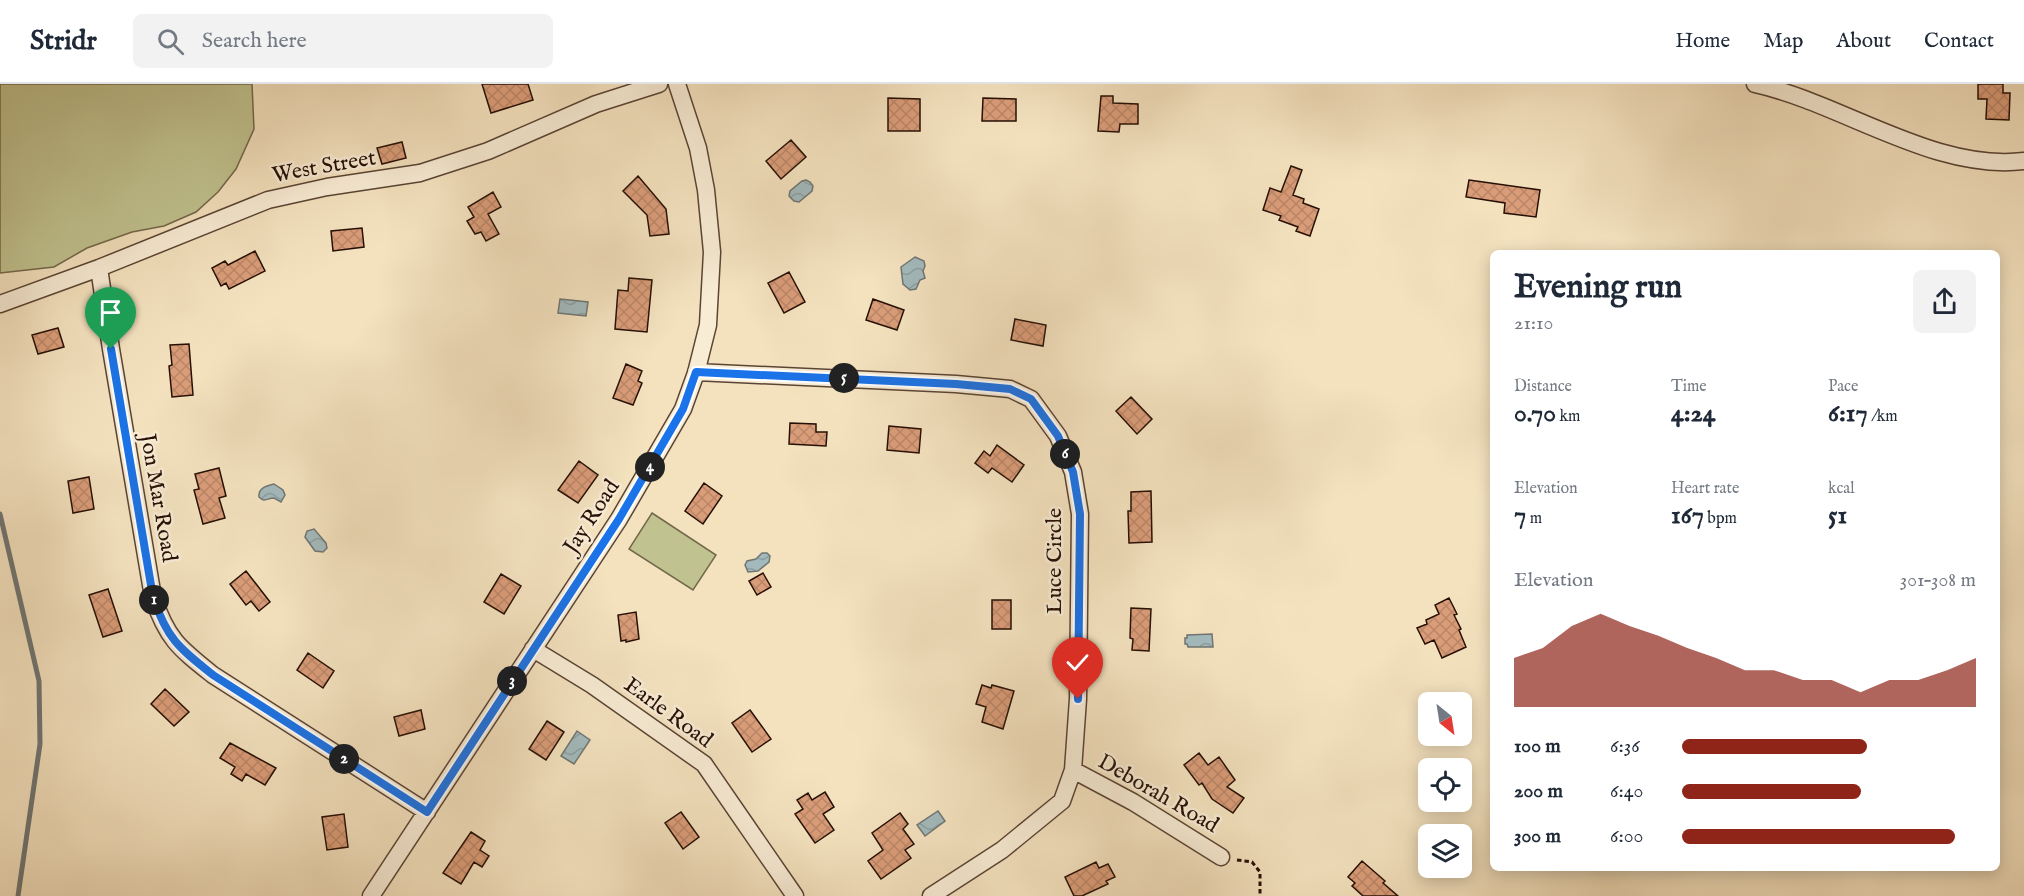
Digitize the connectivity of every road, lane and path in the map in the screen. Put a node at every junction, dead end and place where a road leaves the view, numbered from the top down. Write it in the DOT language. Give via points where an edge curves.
graph roads {
  1 [pos="659,84"];
  2 [pos="677,84"];
  3 [pos="1755,84"];
  4 [pos="2024,161"];
  5 [pos="99,268"];
  6 [pos="0,304"];
  7 [pos="696,372"];
  8 [pos="533,649"];
  9 [pos="1072,770"];
  10 [pos="427,812"];
  11 [pos="1221,857"];
  12 [pos="371,896"];
  13 [pos="795,896"];
  14 [pos="931,896"];
  15 [pos="1260,896"];
  1 -- 5 [label="street, West Street" via="596,104 488,151 420,173 268,200"];
  2 -- 7 [label="street, Jay Road" via="698,148 712,252 708,325"];
  3 -- 4 [label="street" via="1804,98 1925,147 1990,162"];
  5 -- 6 [label="street, West Street"];
  5 -- 10 [label="street, Jon Mar Road" via="153,597 161,622 185,653 213,675"];
  7 -- 8 [label="street, Jay Road" via="683,409 641,482"];
  7 -- 9 [label="street, Luce Circle" via="956,384 1010,389 1031,399 1058,436 1073,472 1080,514 1078,699"];
  8 -- 10 [label="street, Jay Road"];
  8 -- 13 [label="street, Earle Road" via="704,764"];
  9 -- 11 [label="street, Deborah Road" via="1133,802"];
  9 -- 14 [label="street, Luce Circle" via="1062,801 1002,850"];
  10 -- 12 [label="street, Jay Road"];
  11 -- 15 [label="path" via="1252,862 1260,872"];
}
